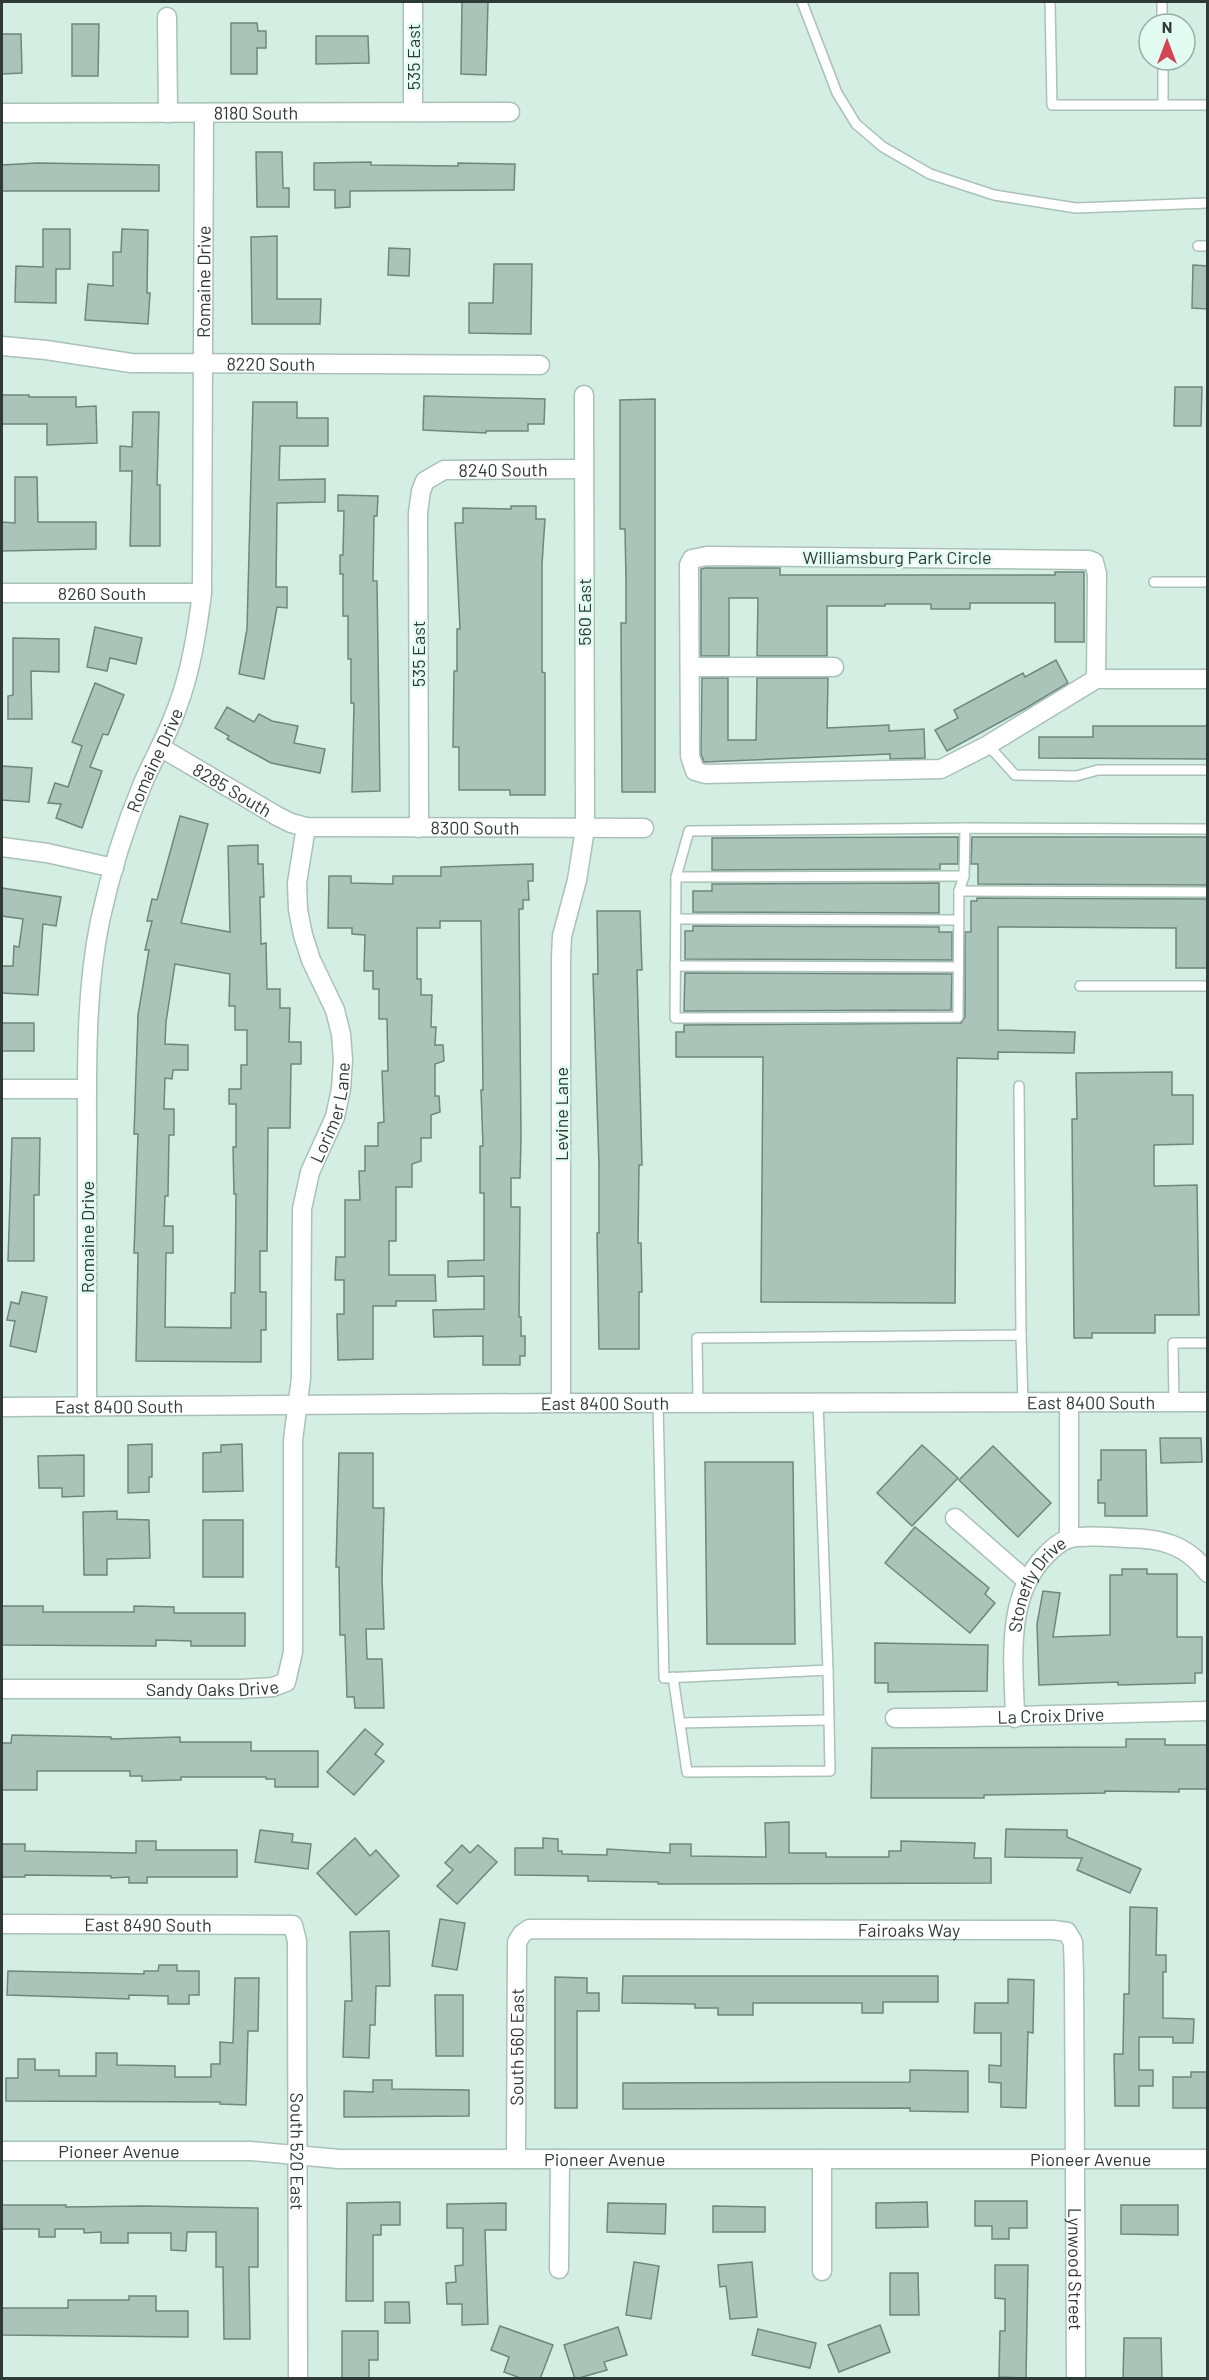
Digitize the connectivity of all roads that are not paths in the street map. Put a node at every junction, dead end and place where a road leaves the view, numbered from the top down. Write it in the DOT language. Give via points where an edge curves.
graph roads {
  1 [pos="412,2"];
  2 [pos="802,2"];
  3 [pos="1050,2"];
  4 [pos="167,17"];
  5 [pos="1163,72"];
  6 [pos="1163,105"];
  7 [pos="1208,105"];
  8 [pos="413,112"];
  9 [pos="510,112"];
  10 [pos="2,113"];
  11 [pos="168,113"];
  12 [pos="204,113"];
  13 [pos="1208,203"];
  14 [pos="2,346"];
  15 [pos="203,363"];
  16 [pos="540,365"];
  17 [pos="584,395"];
  18 [pos="584,469"];
  19 [pos="425,481"];
  20 [pos="1154,582"];
  21 [pos="1208,582"];
  22 [pos="2,593"];
  23 [pos="202,593"];
  24 [pos="690,667"];
  25 [pos="834,667"];
  26 [pos="1096,679"];
  27 [pos="1208,679"];
  28 [pos="988,745"];
  29 [pos="160,747"];
  30 [pos="1208,770"];
  31 [pos="306,827"];
  32 [pos="419,828"];
  33 [pos="644,828"];
  34 [pos="965,828"];
  35 [pos="585,829"];
  36 [pos="1208,829"];
  37 [pos="2,847"];
  38 [pos="114,868"];
  39 [pos="964,876"];
  40 [pos="676,877"];
  41 [pos="959,891"];
  42 [pos="1208,892"];
  43 [pos="676,919"];
  44 [pos="958,920"];
  45 [pos="675,966"];
  46 [pos="958,967"];
  47 [pos="1080,986"];
  48 [pos="1208,986"];
  49 [pos="1019,1086"];
  50 [pos="2,1089"];
  51 [pos="87,1089"];
  52 [pos="1021,1335"];
  53 [pos="1208,1343"];
  54 [pos="698,1402"];
  55 [pos="818,1402"];
  56 [pos="1023,1402"];
  57 [pos="1069,1402"];
  58 [pos="1174,1402"];
  59 [pos="1208,1402"];
  60 [pos="561,1403"];
  61 [pos="658,1403"];
  62 [pos="298,1404"];
  63 [pos="2,1407"];
  64 [pos="87,1407"];
  65 [pos="955,1518"];
  66 [pos="1069,1538"];
  67 [pos="1208,1574"];
  68 [pos="1027,1581"];
  69 [pos="828,1670"];
  70 [pos="673,1677"];
  71 [pos="2,1689"];
  72 [pos="1208,1711"];
  73 [pos="1015,1718"];
  74 [pos="895,1719"];
  75 [pos="829,1720"];
  76 [pos="680,1723"];
  77 [pos="2,1924"];
  78 [pos="293,1925"];
  79 [pos="522,1934"];
  80 [pos="2,2151"];
  81 [pos="297,2156"];
  82 [pos="516,2159"];
  83 [pos="560,2159"];
  84 [pos="822,2159"];
  85 [pos="1075,2159"];
  86 [pos="1208,2159"];
  87 [pos="559,2269"];
  88 [pos="822,2271"];
  89 [pos="298,2379"];
  90 [pos="1076,2379"];
  1 -- 8 [label="street, 535 East"];
  2 -- 13 [label="lane" via="837,93 856,124 883,147 930,174 994,195 1076,208"];
  3 -- 6 [label="lane" via="1052,105"];
  4 -- 11 [label="street"];
  5 -- 6 [label="lane"];
  6 -- 7 [label="lane"];
  8 -- 9 [label="street, 8180 South"];
  8 -- 12 [label="street, 8180 South"];
  10 -- 11 [label="street, 8180 South"];
  11 -- 12 [label="street, 8180 South"];
  12 -- 15 [label="street, Romaine Drive"];
  14 -- 15 [label="street, 8220 South" via="131,363"];
  15 -- 16 [label="street, 8220 South"];
  15 -- 23 [label="street, Romaine Drive"];
  17 -- 18 [label="street, 560 East"];
  18 -- 19 [label="street, 8240 South" via="455,469 444,470"];
  18 -- 35 [label="street, 560 East"];
  19 -- 32 [label="street, 535 East" via="418,513"];
  20 -- 21 [label="lane"];
  22 -- 23 [label="street, 8260 South"];
  23 -- 29 [label="street, Romaine Drive" via="189,672"];
  24 -- 25 [label="street"];
  24 -- 26 [label="street, Williamsburg Park Circle" via="688,572 692,559 699,557 1083,559 1094,562 1097,574"];
  24 -- 28 [label="street, Williamsburg Park Circle" via="690,756 695,771 705,774 941,769"];
  26 -- 27 [label="street"];
  26 -- 28 [label="street, Williamsburg Park Circle"];
  28 -- 30 [label="lane" via="1015,775"];
  29 -- 31 [label="street, 8285 South" via="277,816"];
  29 -- 38 [label="street, Romaine Drive"];
  31 -- 32 [label="street, 8300 South"];
  31 -- 62 [label="street, Lorimer Lane" via="297,883 298,910 311,960 334,1010 343,1060 334,1117 310,1172 302,1209 302,1378"];
  32 -- 35 [label="street, 8300 South"];
  33 -- 35 [label="street, 8300 South"];
  34 -- 36 [label="lane"];
  34 -- 39 [label="lane"];
  34 -- 40 [label="lane" via="690,831"];
  35 -- 60 [label="street, Levine Lane" via="562,936 561,958"];
  37 -- 38 [label="street"];
  38 -- 51 [label="street, Romaine Drive" via="100,922 92,978"];
  39 -- 40 [label="lane"];
  39 -- 41 [label="lane"];
  40 -- 43 [label="lane"];
  41 -- 42 [label="lane"];
  41 -- 44 [label="lane"];
  43 -- 44 [label="lane"];
  43 -- 45 [label="lane"];
  44 -- 46 [label="lane"];
  45 -- 46 [label="lane"];
  45 -- 46 [label="lane" via="675,1018 958,1017"];
  47 -- 48 [label="lane"];
  49 -- 52 [label="lane"];
  50 -- 51 [label="street"];
  51 -- 64 [label="street, Romaine Drive"];
  52 -- 54 [label="lane" via="697,1338"];
  52 -- 56 [label="lane"];
  53 -- 58 [label="lane" via="1173,1343"];
  54 -- 55 [label="street, East 8400 South"];
  54 -- 61 [label="street, East 8400 South"];
  55 -- 56 [label="street, East 8400 South"];
  55 -- 69 [label="lane"];
  56 -- 57 [label="street, East 8400 South"];
  57 -- 58 [label="street, East 8400 South"];
  57 -- 66 [label="street"];
  58 -- 59 [label="street, East 8400 South"];
  60 -- 61 [label="street, East 8400 South"];
  60 -- 62 [label="street, East 8400 South"];
  61 -- 70 [label="lane" via="664,1678"];
  62 -- 64 [label="street, East 8400 South"];
  62 -- 71 [label="street, Sandy Oaks Drive" via="293,1440 293,1652 286,1682 242,1689"];
  63 -- 64 [label="street, East 8400 South"];
  65 -- 68 [label="street"];
  66 -- 67 [label="street, Stonefly Drive" via="1154,1538 1190,1555"];
  66 -- 68 [label="street, Stonefly Drive" via="1054,1546"];
  68 -- 73 [label="street, Stonefly Drive" via="1015,1620"];
  69 -- 70 [label="lane"];
  69 -- 75 [label="lane"];
  70 -- 76 [label="lane"];
  72 -- 73 [label="street, La Croix Drive"];
  73 -- 74 [label="street, La Croix Drive"];
  75 -- 76 [label="lane"];
  75 -- 76 [label="lane" via="830,1771 687,1772"];
  77 -- 78 [label="street, East 8490 South"];
  78 -- 81 [label="street, South 520 East" via="297,1941"];
  79 -- 82 [label="street, South 560 East" via="517,1942"];
  79 -- 85 [label="street, Fairoaks Way" via="529,1929 1067,1932 1073,1942"];
  80 -- 81 [label="street, Pioneer Avenue" via="251,2151"];
  81 -- 82 [label="street, Pioneer Avenue"];
  81 -- 89 [label="street, South 520 East"];
  82 -- 83 [label="street, Pioneer Avenue"];
  83 -- 84 [label="street, Pioneer Avenue"];
  83 -- 87 [label="street"];
  84 -- 85 [label="street, Pioneer Avenue"];
  84 -- 88 [label="street"];
  85 -- 86 [label="street, Pioneer Avenue"];
  85 -- 90 [label="street, Lynwood Street"];
}
